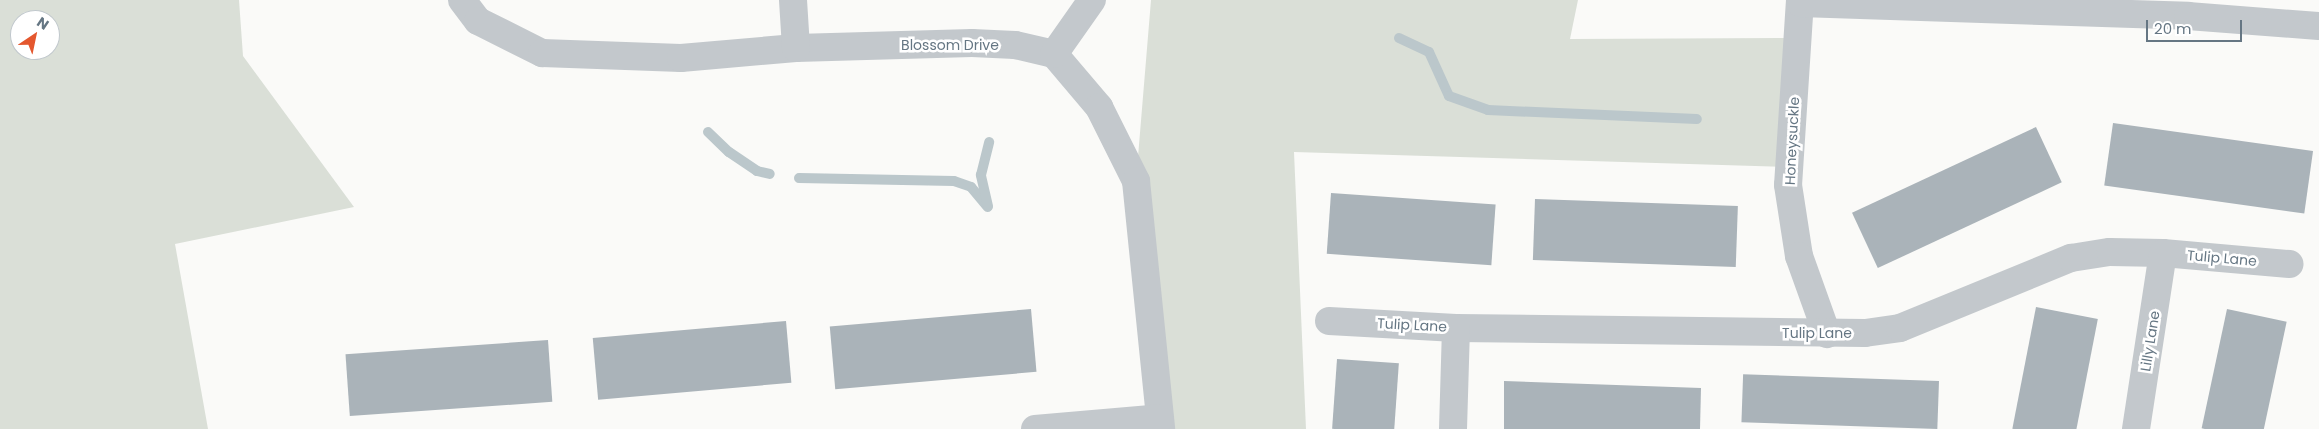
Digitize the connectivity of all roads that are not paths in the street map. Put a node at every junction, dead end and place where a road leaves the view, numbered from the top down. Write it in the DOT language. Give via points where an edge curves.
graph roads {
  1 [pos="462,0"];
  2 [pos="793,0"];
  3 [pos="1092,0"];
  4 [pos="1800,2"];
  5 [pos="2188,8"];
  6 [pos="2319,26"];
  7 [pos="796,48"];
  8 [pos="1054,54"];
  9 [pos="2163,253"];
  10 [pos="2290,264"];
  11 [pos="1329,321"];
  12 [pos="1456,328"];
  13 [pos="1827,334"];
  14 [pos="1160,424"];
  15 [pos="1035,429"];
  16 [pos="1453,429"];
  17 [pos="2136,429"];
  1 -- 7 [label="street, Blossom Drive" via="478,21 542,53 681,58"];
  2 -- 7 [label="street"];
  3 -- 8 [label="street"];
  4 -- 5 [label="street"];
  4 -- 13 [label="street, Honeysuckle" via="1788,185 1799,256"];
  5 -- 6 [label="street"];
  7 -- 8 [label="street, Blossom Drive" via="972,43 1015,45"];
  8 -- 14 [label="street" via="1099,107 1136,181"];
  9 -- 10 [label="street, Tulip Lane"];
  9 -- 13 [label="street, Tulip Lane" via="2110,252 2071,258 1900,328"];
  9 -- 17 [label="street, Lilly Lane"];
  11 -- 12 [label="street, Tulip Lane"];
  12 -- 13 [label="street, Tulip Lane"];
  12 -- 16 [label="street"];
  14 -- 15 [label="street"];
}
